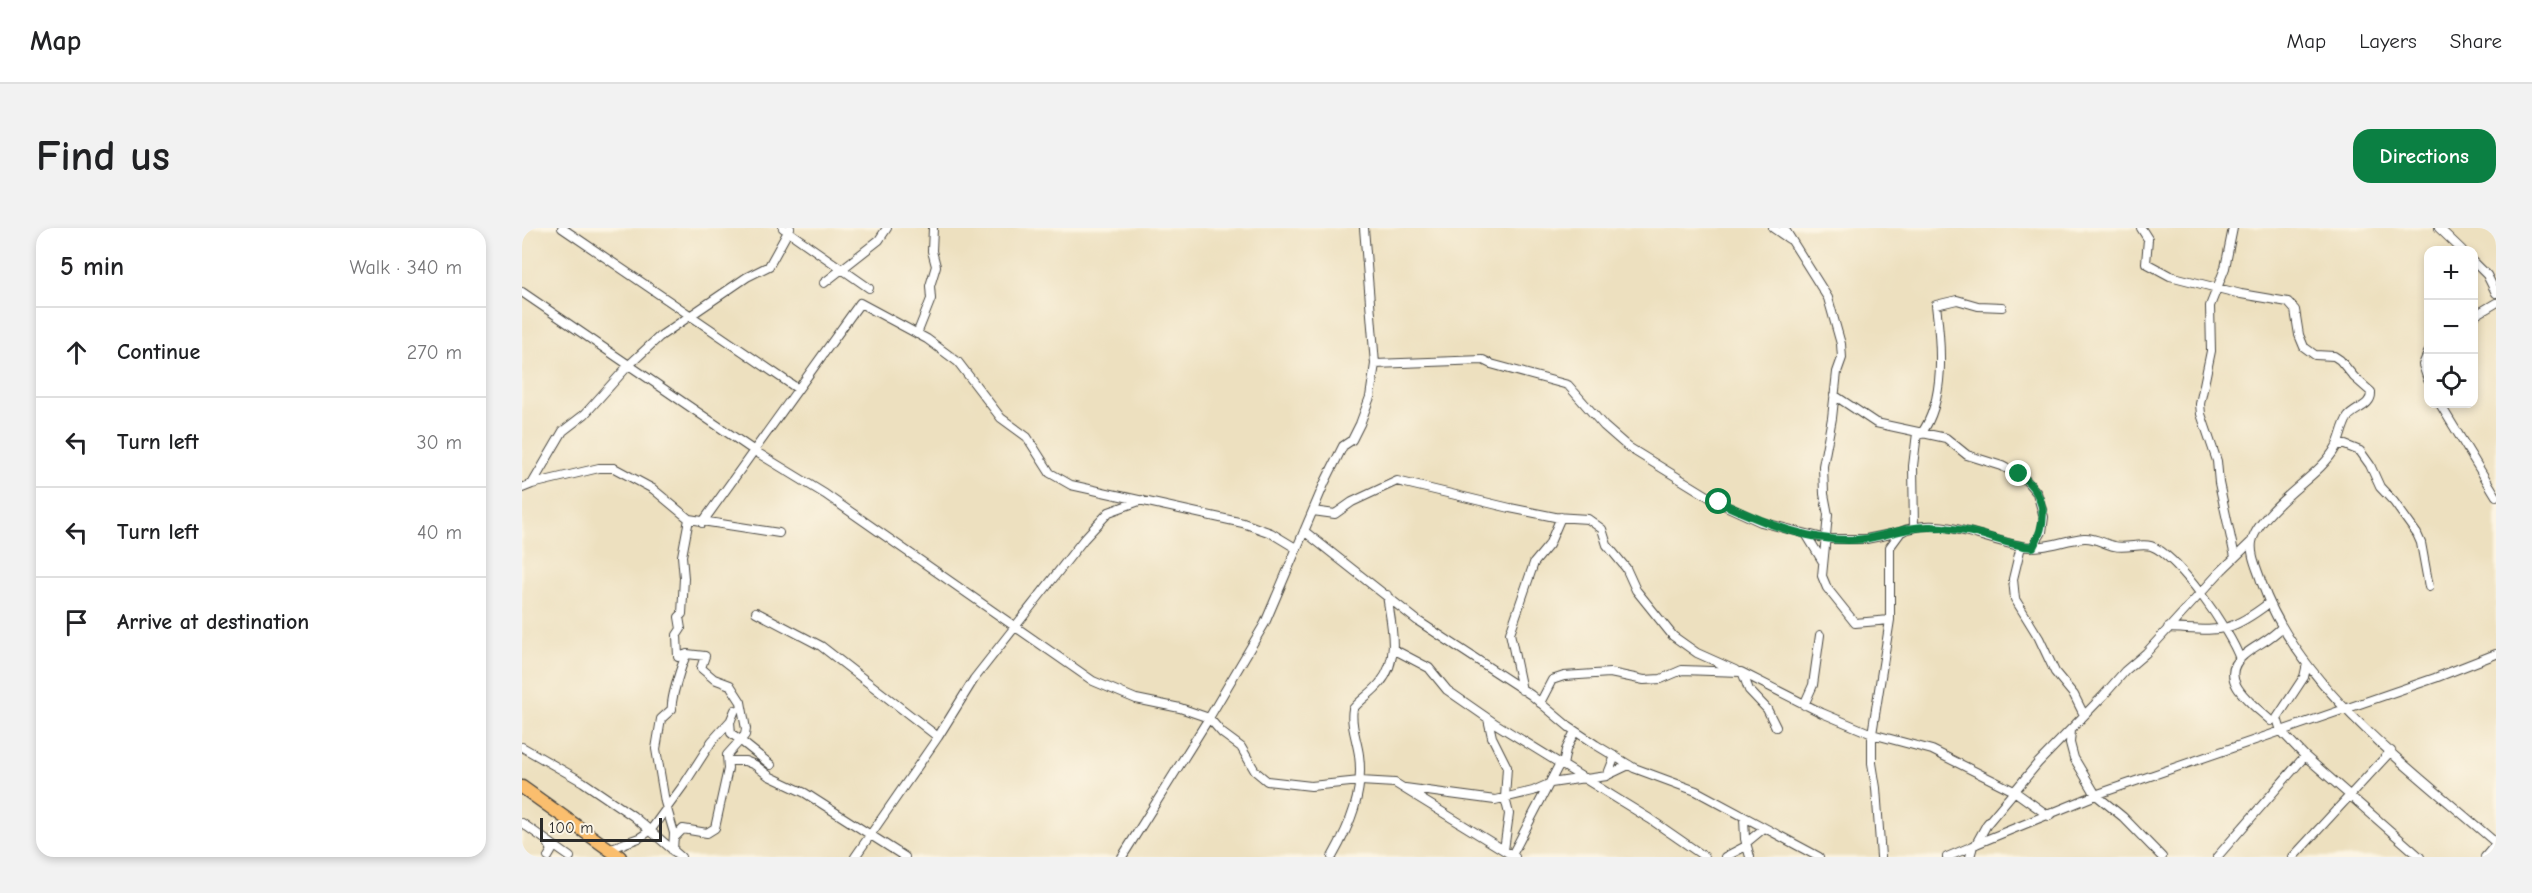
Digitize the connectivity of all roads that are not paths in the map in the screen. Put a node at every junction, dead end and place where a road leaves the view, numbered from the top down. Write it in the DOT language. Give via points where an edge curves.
graph roads {
  1 [pos="562,228"];
  2 [pos="887,228"];
  3 [pos="933,228"];
  4 [pos="1365,228"];
  5 [pos="1773,228"];
  6 [pos="1784,228"];
  7 [pos="2141,228"];
  8 [pos="2233,228"];
  9 [pos="2439,228"];
  10 [pos="787,229"];
  11 [pos="1789,239"];
  12 [pos="2458,246"];
  13 [pos="2478,266"];
  14 [pos="842,269"];
  15 [pos="824,283"];
  16 [pos="869,288"];
  17 [pos="2217,288"];
  18 [pos="522,292"];
  19 [pos="2496,293"];
  20 [pos="2496,303"];
  21 [pos="2002,308"];
  22 [pos="2478,314"];
  23 [pos="690,317"];
  24 [pos="917,334"];
  25 [pos="1375,364"];
  26 [pos="628,366"];
  27 [pos="798,389"];
  28 [pos="1834,394"];
  29 [pos="2442,408"];
  30 [pos="1919,433"];
  31 [pos="2337,445"];
  32 [pos="753,450"];
  33 [pos="531,484"];
  34 [pos="522,488"];
  35 [pos="2496,496"];
  36 [pos="1143,499"];
  37 [pos="1313,511"];
  38 [pos="1561,517"];
  39 [pos="689,519"];
  40 [pos="702,523"];
  41 [pos="1914,528"];
  42 [pos="1304,531"];
  43 [pos="1901,532"];
  44 [pos="779,533"];
  45 [pos="1806,534"];
  46 [pos="1827,539"];
  47 [pos="2252,541"];
  48 [pos="1296,546"];
  49 [pos="2021,546"];
  50 [pos="2033,547"];
  51 [pos="2235,557"];
  52 [pos="1823,562"];
  53 [pos="2429,587"];
  54 [pos="2199,594"];
  55 [pos="1387,595"];
  56 [pos="2269,603"];
  57 [pos="756,612"];
  58 [pos="1890,620"];
  59 [pos="2282,627"];
  60 [pos="1016,628"];
  61 [pos="2168,628"];
  62 [pos="2225,629"];
  63 [pos="1820,635"];
  64 [pos="1393,649"];
  65 [pos="687,654"];
  66 [pos="2496,654"];
  67 [pos="2240,658"];
  68 [pos="2307,664"];
  69 [pos="1742,673"];
  70 [pos="1522,690"];
  71 [pos="1540,703"];
  72 [pos="1804,705"];
  73 [pos="2346,708"];
  74 [pos="735,710"];
  75 [pos="2084,715"];
  76 [pos="1209,718"];
  77 [pos="1488,719"];
  78 [pos="731,720"];
  79 [pos="2271,721"];
  80 [pos="1776,728"];
  81 [pos="2071,730"];
  82 [pos="1575,731"];
  83 [pos="2281,731"];
  84 [pos="1872,734"];
  85 [pos="938,737"];
  86 [pos="740,742"];
  87 [pos="522,747"];
  88 [pos="2391,751"];
  89 [pos="1615,756"];
  90 [pos="2305,756"];
  91 [pos="728,761"];
  92 [pos="1561,764"];
  93 [pos="771,765"];
  94 [pos="1629,765"];
  95 [pos="1608,775"];
  96 [pos="1585,779"];
  97 [pos="1360,781"];
  98 [pos="1551,783"];
  99 [pos="522,788"];
  100 [pos="1403,788"];
  101 [pos="2014,791"];
  102 [pos="2096,795"];
  103 [pos="2350,795"];
  104 [pos="1505,798"];
  105 [pos="667,809"];
  106 [pos="2049,816"];
  107 [pos="1744,818"];
  108 [pos="522,823"];
  109 [pos="1763,828"];
  110 [pos="650,831"];
  111 [pos="871,834"];
  112 [pos="675,837"];
  113 [pos="547,841"];
  114 [pos="2496,843"];
  115 [pos="1746,845"];
  116 [pos="1974,845"];
  117 [pos="609,849"];
  118 [pos="673,851"];
  119 [pos="1509,854"];
  120 [pos="548,857"];
  121 [pos="570,857"];
  122 [pos="620,857"];
  123 [pos="681,857"];
  124 [pos="855,857"];
  125 [pos="905,857"];
  126 [pos="1122,857"];
  127 [pos="1332,857"];
  128 [pos="1705,857"];
  129 [pos="1725,857"];
  130 [pos="1750,857"];
  131 [pos="1818,857"];
  132 [pos="1881,857"];
  133 [pos="1947,857"];
  134 [pos="1970,857"];
  135 [pos="2162,857"];
  136 [pos="2217,857"];
  137 [pos="2293,857"];
  138 [pos="2420,857"];
  139 [pos="2485,857"];
  1 -- 23 [label="street"];
  2 -- 14 [label="street" via="879,240"];
  3 -- 24 [label="street" via="936,266 931,299"];
  4 -- 25 [label="street"];
  5 -- 11 [label="street"];
  6 -- 11 [label="street"];
  7 -- 17 [label="street" via="2148,239 2146,263 2169,276"];
  8 -- 17 [label="street"];
  9 -- 12 [label="street"];
  10 -- 14 [label="street"];
  10 -- 23 [label="street" via="769,266"];
  11 -- 28 [label="street" via="1828,298 1842,351"];
  13 -- 19 [label="street"];
  14 -- 15 [label="street"];
  14 -- 16 [label="street"];
  17 -- 31 [label="street" via="2288,302 2295,310 2304,347 2315,355 2334,356 2370,390 2369,400 2348,416"];
  17 -- 51 [label="street" via="2209,312 2211,351 2201,393 2201,414 2217,461"];
  18 -- 26 [label="street"];
  20 -- 22 [label="street"];
  21 -- 30 [label="street" via="1957,300 1936,304 1936,398 1928,424"];
  23 -- 26 [label="street" via="659,337"];
  23 -- 27 [label="street"];
  24 -- 27 [label="street" via="860,303"];
  24 -- 36 [label="street" via="958,362 1001,418 1027,437 1050,473 1071,484"];
  25 -- 37 [label="street" via="1370,397 1360,424 1352,440 1343,446"];
  25 -- 45 [label="street" via="1482,360 1566,385 1628,447 1719,502 1761,522"];
  26 -- 32 [label="street"];
  26 -- 33 [label="street" via="585,414 562,430"];
  27 -- 32 [label="street"];
  28 -- 30 [label="street" via="1866,418"];
  28 -- 46 [label="street" via="1823,466"];
  29 -- 35 [label="street"];
  30 -- 41 [label="street" via="1913,466"];
  30 -- 50 [label="street" via="1946,438 1967,455 2002,466 2028,482 2037,494 2044,517 2042,532"];
  31 -- 47 [label="street" via="2318,469 2282,501"];
  31 -- 53 [label="street" via="2360,451 2380,487 2417,534"];
  32 -- 40 [label="street"];
  32 -- 60 [label="street" via="825,494"];
  33 -- 34 [label="street"];
  33 -- 39 [label="street" via="614,468 653,489"];
  36 -- 48 [label="street" via="1243,523"];
  36 -- 60 [label="street" via="1109,512"];
  37 -- 38 [label="street" via="1335,514 1398,480"];
  37 -- 42 [label="street"];
  38 -- 69 [label="street" via="1595,522 1636,590 1674,636 1697,653"];
  38 -- 70 [label="street" via="1549,545 1534,562 1510,633"];
  39 -- 40 [label="street"];
  39 -- 65 [label="street" via="682,556 681,629 676,635 678,657"];
  40 -- 44 [label="street"];
  41 -- 43 [label="street"];
  41 -- 49 [label="street" via="1979,534"];
  42 -- 48 [label="street"];
  42 -- 55 [label="street"];
  43 -- 46 [label="street" via="1858,540"];
  43 -- 58 [label="street" via="1890,544"];
  45 -- 46 [label="street"];
  45 -- 52 [label="street"];
  46 -- 52 [label="street"];
  47 -- 51 [label="street"];
  47 -- 56 [label="street" via="2251,552"];
  48 -- 76 [label="street" via="1265,623"];
  49 -- 50 [label="street"];
  49 -- 75 [label="street" via="2013,579 2015,599"];
  50 -- 54 [label="street" via="2085,538 2117,547 2150,546 2186,574"];
  51 -- 54 [label="street"];
  52 -- 58 [label="street" via="1824,581 1855,623"];
  54 -- 61 [label="street"];
  54 -- 62 [label="street"];
  55 -- 64 [label="street"];
  55 -- 70 [label="street" via="1418,621"];
  56 -- 59 [label="street"];
  56 -- 62 [label="street"];
  57 -- 85 [label="street" via="821,646"];
  58 -- 84 [label="street"];
  59 -- 67 [label="street"];
  59 -- 68 [label="street"];
  60 -- 76 [label="street" via="1106,688"];
  60 -- 85 [label="street" via="974,679"];
  61 -- 62 [label="street"];
  61 -- 75 [label="street"];
  62 -- 67 [label="street"];
  63 -- 72 [label="street" via="1813,685"];
  64 -- 77 [label="street" via="1429,668 1447,690"];
  64 -- 97 [label="street" via="1392,662 1382,682 1353,709"];
  65 -- 86 [label="street" via="705,656 701,668 730,685 741,702 746,729"];
  65 -- 105 [label="street" via="670,702 672,709 662,719 657,742"];
  66 -- 73 [label="street"];
  67 -- 79 [label="street" via="2234,669 2234,683"];
  68 -- 73 [label="street"];
  68 -- 83 [label="street" via="2304,677 2277,718"];
  69 -- 71 [label="street" via="1682,670 1661,680 1614,673 1564,676 1552,680"];
  69 -- 72 [label="street"];
  69 -- 80 [label="street"];
  70 -- 71 [label="street"];
  71 -- 82 [label="street"];
  72 -- 84 [label="street"];
  73 -- 83 [label="street"];
  73 -- 88 [label="street"];
  74 -- 78 [label="street"];
  75 -- 81 [label="street"];
  76 -- 97 [label="street" via="1241,747 1255,771 1268,781 1311,786"];
  76 -- 126 [label="street"];
  77 -- 92 [label="street"];
  77 -- 104 [label="street" via="1507,767"];
  78 -- 86 [label="street" via="730,733"];
  78 -- 105 [label="street" via="712,741"];
  81 -- 101 [label="street"];
  81 -- 102 [label="street" via="2074,758"];
  82 -- 89 [label="street"];
  82 -- 92 [label="street"];
  83 -- 90 [label="street"];
  83 -- 102 [label="street"];
  84 -- 101 [label="street" via="1932,750"];
  84 -- 132 [label="street"];
  85 -- 111 [label="street"];
  86 -- 91 [label="street" via="727,755"];
  86 -- 93 [label="street"];
  87 -- 110 [label="street" via="583,782"];
  88 -- 103 [label="street"];
  88 -- 114 [label="street"];
  89 -- 94 [label="street"];
  89 -- 95 [label="street"];
  90 -- 103 [label="street"];
  90 -- 136 [label="street"];
  91 -- 111 [label="street" via="755,765"];
  91 -- 112 [label="street" via="715,828 707,833 683,830"];
  92 -- 96 [label="street"];
  92 -- 98 [label="street"];
  94 -- 95 [label="street"];
  94 -- 107 [label="street" via="1696,791"];
  95 -- 96 [label="street"];
  96 -- 98 [label="street"];
  96 -- 128 [label="street"];
  97 -- 100 [label="street" via="1386,781"];
  97 -- 127 [label="street" via="1350,824"];
  98 -- 104 [label="street"];
  98 -- 119 [label="street"];
  99 -- 117 [label="highway"];
  100 -- 104 [label="street" via="1482,800"];
  100 -- 119 [label="street"];
  101 -- 106 [label="street"];
  101 -- 116 [label="street"];
  102 -- 106 [label="street"];
  102 -- 135 [label="street"];
  103 -- 137 [label="street"];
  103 -- 138 [label="street"];
  104 -- 119 [label="street"];
  105 -- 110 [label="street"];
  105 -- 112 [label="street"];
  106 -- 116 [label="street"];
  107 -- 109 [label="street"];
  107 -- 115 [label="street"];
  108 -- 113 [label="street"];
  109 -- 115 [label="street"];
  109 -- 131 [label="street"];
  110 -- 117 [label="street"];
  110 -- 118 [label="street"];
  111 -- 124 [label="street"];
  111 -- 125 [label="street"];
  112 -- 118 [label="street"];
  113 -- 120 [label="street" via="552,850"];
  113 -- 121 [label="street"];
  114 -- 139 [label="street"];
  115 -- 129 [label="street"];
  115 -- 130 [label="street"];
  116 -- 133 [label="street"];
  116 -- 134 [label="street"];
  117 -- 122 [label="highway"];
  118 -- 123 [label="street"];
}
